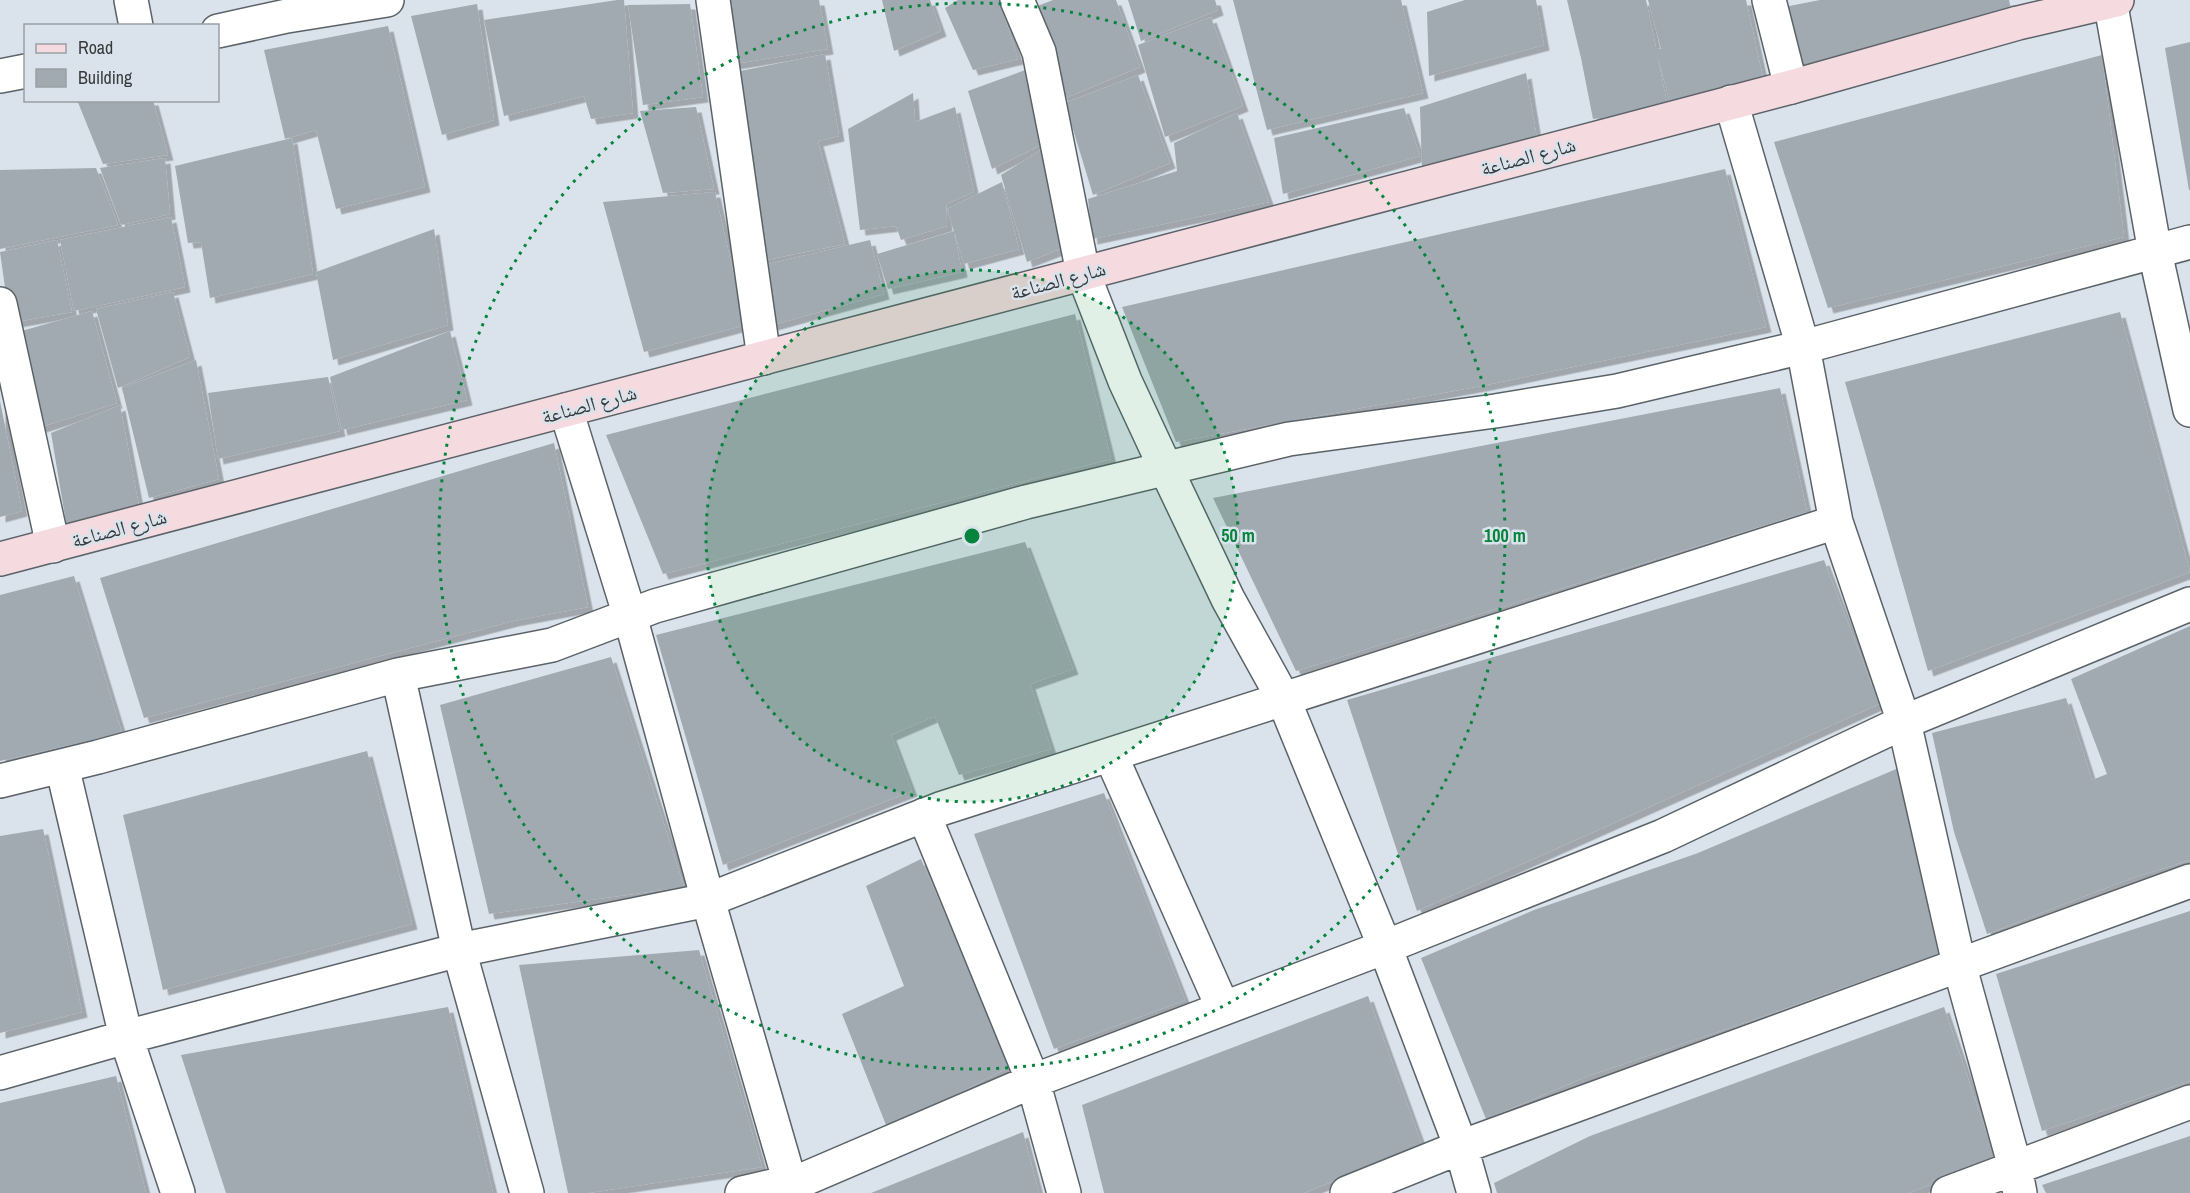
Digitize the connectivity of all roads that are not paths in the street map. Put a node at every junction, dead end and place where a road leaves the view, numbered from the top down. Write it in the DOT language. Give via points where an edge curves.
graph roads {
  1 [pos="131,0"];
  2 [pos="387,0"];
  3 [pos="713,0"];
  4 [pos="1017,0"];
  5 [pos="1769,0"];
  6 [pos="2112,1"];
  7 [pos="136,24"];
  8 [pos="219,31"];
  9 [pos="24,71"];
  10 [pos="0,76"];
  11 [pos="1791,87"];
  12 [pos="1731,102"];
  13 [pos="2190,242"];
  14 [pos="2155,252"];
  15 [pos="1083,273"];
  16 [pos="0,304"];
  17 [pos="1803,347"];
  18 [pos="764,358"];
  19 [pos="566,410"];
  20 [pos="2190,410"];
  21 [pos="1166,469"];
  22 [pos="1836,522"];
  23 [pos="53,546"];
  24 [pos="0,559"];
  25 [pos="2190,604"];
  26 [pos="630,616"];
  27 [pos="398,675"];
  28 [pos="1283,698"];
  29 [pos="1904,722"];
  30 [pos="1111,756"];
  31 [pos="62,766"];
  32 [pos="0,781"];
  33 [pos="924,815"];
  34 [pos="2190,881"];
  35 [pos="708,900"];
  36 [pos="1385,947"];
  37 [pos="459,950"];
  38 [pos="1959,963"];
  39 [pos="1223,1008"];
  40 [pos="126,1037"];
  41 [pos="0,1073"];
  42 [pos="1033,1081"];
  43 [pos="2190,1102"];
  44 [pos="1461,1147"];
  45 [pos="2017,1180"];
  46 [pos="791,1188"];
  47 [pos="178,1193"];
  48 [pos="527,1193"];
  49 [pos="742,1193"];
  50 [pos="1064,1193"];
  51 [pos="1347,1193"];
  52 [pos="1474,1193"];
  53 [pos="1948,1193"];
  1 -- 7 [label="street"];
  2 -- 8 [label="street"];
  3 -- 18 [label="street"];
  4 -- 15 [label="street" via="1039,52"];
  5 -- 11 [label="street"];
  6 -- 11 [label="street, شارع الصناعة" via="2018,23"];
  6 -- 14 [label="street"];
  9 -- 10 [label="street"];
  11 -- 12 [label="street, شارع الصناعة"];
  12 -- 15 [label="street, شارع الصناعة"];
  12 -- 17 [label="street"];
  13 -- 14 [label="street"];
  14 -- 17 [label="street"];
  14 -- 20 [label="street"];
  15 -- 18 [label="street, شارع الصناعة"];
  15 -- 21 [label="street" via="1125,381"];
  16 -- 23 [label="street"];
  17 -- 21 [label="street" via="1617,391 1289,439"];
  17 -- 22 [label="street"];
  18 -- 19 [label="street, شارع الصناعة"];
  19 -- 23 [label="street, شارع الصناعة"];
  19 -- 26 [label="street"];
  21 -- 26 [label="street" via="1026,502"];
  21 -- 28 [label="street" via="1228,599"];
  22 -- 28 [label="street"];
  22 -- 29 [label="street"];
  23 -- 24 [label="street, شارع الصناعة"];
  25 -- 29 [label="street"];
  26 -- 27 [label="street" via="552,645"];
  26 -- 35 [label="street"];
  27 -- 31 [label="street"];
  27 -- 37 [label="street"];
  28 -- 30 [label="street"];
  28 -- 36 [label="street"];
  29 -- 36 [label="street" via="1663,836"];
  29 -- 38 [label="street"];
  30 -- 33 [label="street"];
  30 -- 39 [label="street"];
  31 -- 32 [label="street"];
  31 -- 40 [label="street"];
  33 -- 35 [label="street"];
  33 -- 42 [label="street"];
  34 -- 38 [label="street"];
  35 -- 37 [label="street"];
  35 -- 46 [label="street"];
  36 -- 39 [label="street"];
  36 -- 44 [label="street"];
  37 -- 40 [label="street"];
  37 -- 48 [label="street"];
  38 -- 44 [label="street"];
  38 -- 45 [label="street"];
  39 -- 42 [label="street"];
  40 -- 41 [label="street"];
  40 -- 47 [label="street"];
  42 -- 46 [label="street"];
  42 -- 50 [label="street"];
  43 -- 45 [label="street"];
  44 -- 51 [label="street"];
  44 -- 52 [label="street"];
  45 -- 53 [label="street"];
  46 -- 49 [label="street"];
}
